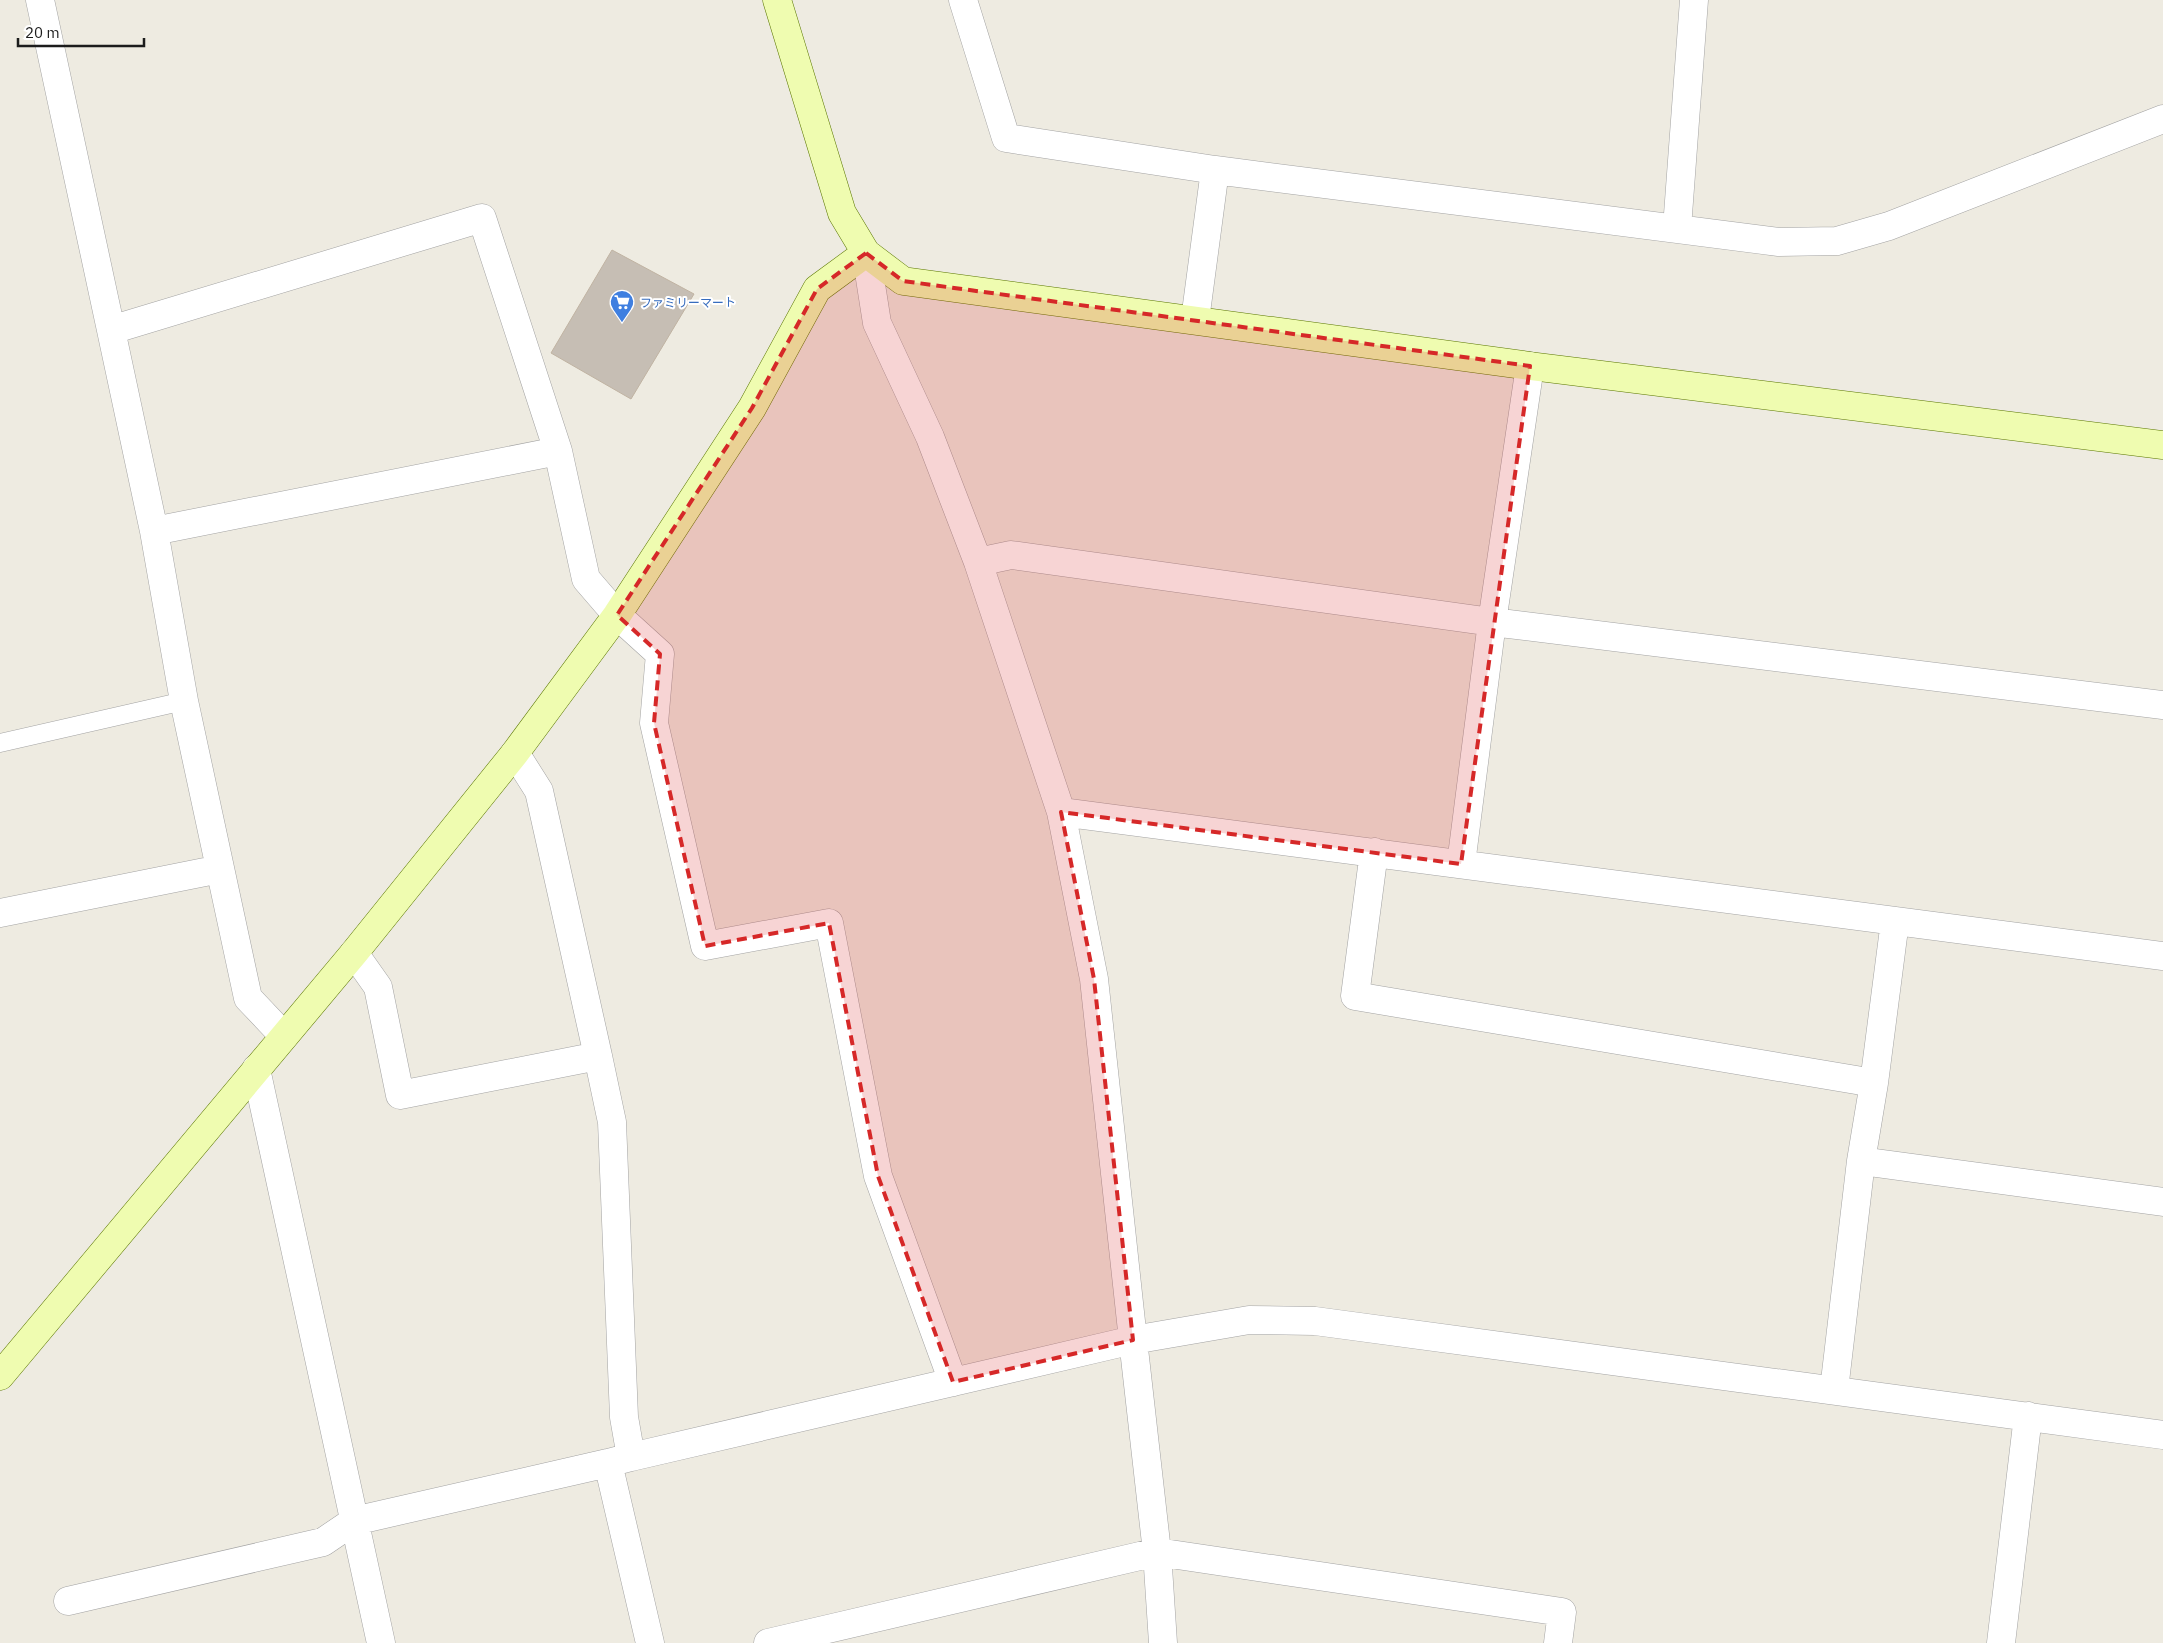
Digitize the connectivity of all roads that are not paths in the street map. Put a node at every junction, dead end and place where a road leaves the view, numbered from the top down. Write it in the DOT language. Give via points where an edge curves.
graph roads {
  1 [pos="40,0"];
  2 [pos="777,0"];
  3 [pos="963,0"];
  4 [pos="1694,0"];
  5 [pos="2163,119"];
  6 [pos="1216,170"];
  7 [pos="1677,228"];
  8 [pos="866,253"];
  9 [pos="1195,320"];
  10 [pos="112,330"];
  11 [pos="1530,366"];
  12 [pos="2163,445"];
  13 [pos="558,451"];
  14 [pos="154,532"];
  15 [pos="978,562"];
  16 [pos="617,615"];
  17 [pos="1492,622"];
  18 [pos="184,701"];
  19 [pos="2163,705"];
  20 [pos="0,743"];
  21 [pos="515,753"];
  22 [pos="1061,812"];
  23 [pos="1374,852"];
  24 [pos="1461,864"];
  25 [pos="220,869"];
  26 [pos="0,913"];
  27 [pos="1895,921"];
  28 [pos="354,954"];
  29 [pos="2163,956"];
  30 [pos="284,1036"];
  31 [pos="598,1056"];
  32 [pos="256,1069"];
  33 [pos="1874,1083"];
  34 [pos="1860,1161"];
  35 [pos="2163,1202"];
  36 [pos="1133,1340"];
  37 [pos="0,1376"];
  38 [pos="953,1382"];
  39 [pos="1834,1390"];
  40 [pos="2028,1416"];
  41 [pos="2163,1435"];
  42 [pos="620,1460"];
  43 [pos="354,1521"];
  44 [pos="1157,1552"];
  45 [pos="68,1602"];
  46 [pos="382,1643"];
  47 [pos="650,1643"];
  48 [pos="768,1643"];
  49 [pos="1163,1643"];
  50 [pos="1558,1643"];
  51 [pos="2001,1643"];
  1 -- 10 [label="street"];
  2 -- 8 [label="street" via="842,213"];
  3 -- 6 [label="street" via="1006,138"];
  4 -- 7 [label="street"];
  5 -- 7 [label="street" via="1889,226 1838,241 1779,242"];
  6 -- 7 [label="street"];
  6 -- 9 [label="street"];
  8 -- 9 [label="street" via="903,281"];
  8 -- 15 [label="street" via="877,323 930,436"];
  8 -- 16 [label="street" via="817,289 752,408"];
  9 -- 11 [label="street"];
  10 -- 13 [label="street" via="482,218"];
  10 -- 14 [label="street"];
  11 -- 12 [label="street"];
  11 -- 17 [label="street"];
  13 -- 14 [label="street"];
  13 -- 16 [label="street" via="586,579"];
  14 -- 18 [label="street"];
  15 -- 17 [label="street" via="1010,555"];
  15 -- 22 [label="street"];
  16 -- 21 [label="street"];
  16 -- 38 [label="street" via="660,654 654,723 705,946 829,923 878,1176"];
  17 -- 19 [label="street"];
  17 -- 24 [label="street"];
  18 -- 20 [label="lane"];
  18 -- 25 [label="street"];
  21 -- 28 [label="street"];
  21 -- 31 [label="street" via="539,791"];
  22 -- 23 [label="street"];
  22 -- 36 [label="street" via="1094,979"];
  23 -- 24 [label="street"];
  23 -- 33 [label="street" via="1355,996"];
  24 -- 27 [label="street"];
  25 -- 26 [label="street"];
  25 -- 30 [label="street" via="248,998"];
  27 -- 29 [label="street"];
  27 -- 33 [label="street"];
  28 -- 30 [label="street"];
  28 -- 31 [label="street" via="378,987 400,1095"];
  30 -- 32 [label="street"];
  31 -- 42 [label="street" via="612,1122 624,1416"];
  32 -- 37 [label="street"];
  32 -- 43 [label="street"];
  33 -- 34 [label="street"];
  34 -- 35 [label="street"];
  34 -- 39 [label="street"];
  36 -- 38 [label="street"];
  36 -- 39 [label="street" via="1249,1320 1315,1321"];
  36 -- 44 [label="street"];
  38 -- 42 [label="street"];
  39 -- 40 [label="street"];
  40 -- 41 [label="street"];
  40 -- 51 [label="street"];
  42 -- 43 [label="street"];
  42 -- 47 [label="street"];
  43 -- 45 [label="street" via="322,1542"];
  43 -- 46 [label="street"];
  44 -- 48 [label="street"];
  44 -- 49 [label="street"];
  44 -- 50 [label="street" via="1562,1612"];
}
